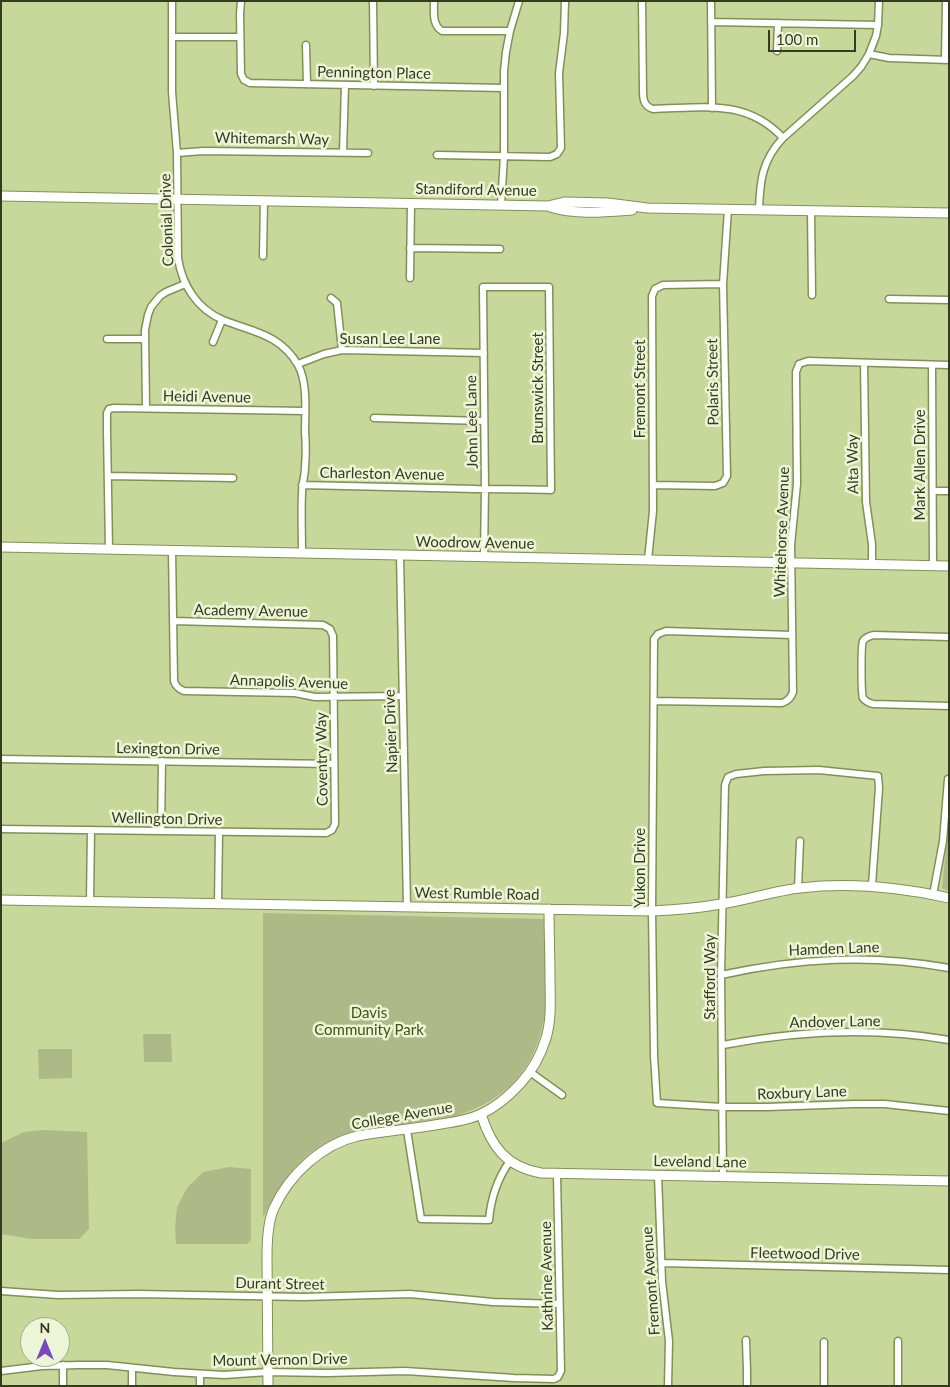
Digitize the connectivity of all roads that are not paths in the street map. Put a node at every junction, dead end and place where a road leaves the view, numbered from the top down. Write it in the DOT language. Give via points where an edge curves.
graph roads {
  1 [pos="172,1"];
  2 [pos="241,1"];
  3 [pos="373,1"];
  4 [pos="434,1"];
  5 [pos="519,1"];
  6 [pos="565,1"];
  7 [pos="642,1"];
  8 [pos="710,1"];
  9 [pos="879,1"];
  10 [pos="946,1"];
  11 [pos="711,22"];
  12 [pos="778,23"];
  13 [pos="878,25"];
  14 [pos="510,31"];
  15 [pos="172,37"];
  16 [pos="240,37"];
  17 [pos="306,45"];
  18 [pos="777,51"];
  19 [pos="869,54"];
  20 [pos="947,60"];
  21 [pos="307,84"];
  22 [pos="345,85"];
  23 [pos="374,86"];
  24 [pos="504,88"];
  25 [pos="712,108"];
  26 [pos="782,138"];
  27 [pos="343,152"];
  28 [pos="177,153"];
  29 [pos="368,153"];
  30 [pos="437,156"];
  31 [pos="504,156"];
  32 [pos="1,196"];
  33 [pos="177,198"];
  34 [pos="264,200"];
  35 [pos="410,203"];
  36 [pos="501,204"];
  37 [pos="728,209"];
  38 [pos="759,209"];
  39 [pos="811,210"];
  40 [pos="949,213"];
  41 [pos="410,248"];
  42 [pos="500,249"];
  43 [pos="263,256"];
  44 [pos="410,278"];
  45 [pos="185,284"];
  46 [pos="724,284"];
  47 [pos="483,287"];
  48 [pos="812,295"];
  49 [pos="331,298"];
  50 [pos="889,299"];
  51 [pos="949,300"];
  52 [pos="222,320"];
  53 [pos="107,339"];
  54 [pos="145,339"];
  55 [pos="213,342"];
  56 [pos="342,350"];
  57 [pos="484,353"];
  58 [pos="864,363"];
  59 [pos="298,364"];
  60 [pos="932,365"];
  61 [pos="949,365"];
  62 [pos="146,408"];
  63 [pos="305,411"];
  64 [pos="374,418"];
  65 [pos="484,420"];
  66 [pos="108,476"];
  67 [pos="233,478"];
  68 [pos="653,485"];
  69 [pos="302,486"];
  70 [pos="485,489"];
  71 [pos="551,490"];
  72 [pos="933,491"];
  73 [pos="949,491"];
  74 [pos="1,547"];
  75 [pos="109,549"];
  76 [pos="172,550"];
  77 [pos="302,553"];
  78 [pos="400,555"];
  79 [pos="484,556"];
  80 [pos="648,560"];
  81 [pos="791,562"];
  82 [pos="872,565"];
  83 [pos="933,566"];
  84 [pos="949,566"];
  85 [pos="173,622"];
  86 [pos="329,628"];
  87 [pos="792,635"];
  88 [pos="949,637"];
  89 [pos="402,696"];
  90 [pos="334,697"];
  91 [pos="654,701"];
  92 [pos="949,706"];
  93 [pos="1,759"];
  94 [pos="162,761"];
  95 [pos="334,764"];
  96 [pos="948,779"];
  97 [pos="1,829"];
  98 [pos="91,830"];
  99 [pos="332,830"];
  100 [pos="161,831"];
  101 [pos="218,832"];
  102 [pos="800,842"];
  103 [pos="872,885"];
  104 [pos="798,888"];
  105 [pos="933,895"];
  106 [pos="949,898"];
  107 [pos="1,900"];
  108 [pos="90,902"];
  109 [pos="218,904"];
  110 [pos="722,904"];
  111 [pos="406,907"];
  112 [pos="549,909"];
  113 [pos="652,911"];
  114 [pos="949,968"];
  115 [pos="721,975"];
  116 [pos="949,1040"];
  117 [pos="722,1045"];
  118 [pos="530,1072"];
  119 [pos="562,1095"];
  120 [pos="656,1103"];
  121 [pos="722,1107"];
  122 [pos="949,1111"];
  123 [pos="481,1114"];
  124 [pos="407,1130"];
  125 [pos="510,1161"];
  126 [pos="557,1175"];
  127 [pos="658,1175"];
  128 [pos="724,1177"];
  129 [pos="949,1181"];
  130 [pos="662,1263"];
  131 [pos="949,1270"];
  132 [pos="1,1291"];
  133 [pos="267,1296"];
  134 [pos="559,1304"];
  135 [pos="746,1340"];
  136 [pos="824,1342"];
  137 [pos="898,1342"];
  138 [pos="70,1365"];
  139 [pos="34,1367"];
  140 [pos="63,1367"];
  141 [pos="132,1368"];
  142 [pos="1,1371"];
  143 [pos="268,1372"];
  144 [pos="200,1374"];
  145 [pos="558,1377"];
  146 [pos="63,1386"];
  147 [pos="132,1386"];
  148 [pos="200,1386"];
  149 [pos="268,1386"];
  150 [pos="668,1386"];
  151 [pos="747,1386"];
  152 [pos="824,1386"];
  153 [pos="898,1386"];
  1 -- 15 [label="street, Colonial Drive"];
  2 -- 16 [label="street"];
  3 -- 23 [label="street"];
  4 -- 14 [label="street" via="438,29 446,32"];
  5 -- 14 [label="street"];
  6 -- 31 [label="street" via="559,73 561,148 550,157"];
  7 -- 25 [label="street" via="643,100 646,106 653,109"];
  8 -- 11 [label="street"];
  9 -- 13 [label="street"];
  10 -- 20 [label="street"];
  11 -- 12 [label="street"];
  11 -- 25 [label="street"];
  12 -- 13 [label="street"];
  12 -- 18 [label="street"];
  13 -- 19 [label="street"];
  14 -- 24 [label="street"];
  15 -- 16 [label="street"];
  15 -- 28 [label="street, Colonial Drive"];
  16 -- 21 [label="street, Pennington Place" via="244,80 250,83"];
  17 -- 21 [label="street"];
  19 -- 20 [label="street"];
  19 -- 26 [label="street" via="853,76"];
  21 -- 22 [label="street, Pennington Place"];
  22 -- 23 [label="street, Pennington Place"];
  22 -- 27 [label="street"];
  23 -- 24 [label="street, Pennington Place"];
  24 -- 31 [label="street"];
  25 -- 26 [label="street" via="756,116"];
  26 -- 38 [label="street" via="764,166"];
  27 -- 28 [label="street, Whitemarsh Way"];
  27 -- 29 [label="street, Whitemarsh Way"];
  28 -- 33 [label="street, Colonial Drive"];
  30 -- 31 [label="street"];
  31 -- 36 [label="street"];
  32 -- 33 [label="street, Standiford Avenue"];
  33 -- 34 [label="street, Standiford Avenue"];
  33 -- 45 [label="street, Colonial Drive" via="178,258"];
  34 -- 35 [label="street, Standiford Avenue"];
  34 -- 43 [label="street"];
  35 -- 36 [label="street, Standiford Avenue"];
  35 -- 41 [label="street"];
  36 -- 37 [label="street, Standiford Avenue" via="548,206 564,202"];
  37 -- 38 [label="street, Standiford Avenue"];
  37 -- 46 [label="street, Polaris Street"];
  38 -- 39 [label="street, Standiford Avenue"];
  39 -- 40 [label="street, Standiford Avenue"];
  39 -- 48 [label="street"];
  41 -- 42 [label="street"];
  41 -- 44 [label="street"];
  45 -- 52 [label="street, Colonial Drive" via="199,304"];
  45 -- 54 [label="street" via="155,301 148,315"];
  46 -- 68 [label="street, Fremont Street" via="663,285 653,292"];
  46 -- 68 [label="street, Polaris Street" via="727,476 716,486"];
  47 -- 57 [label="street, John Lee Lane"];
  47 -- 71 [label="street, Brunswick Street" via="549,287"];
  49 -- 56 [label="street" via="337,303"];
  50 -- 51 [label="street"];
  52 -- 55 [label="street"];
  52 -- 59 [label="street, Colonial Drive" via="272,338"];
  53 -- 54 [label="street"];
  54 -- 62 [label="street"];
  56 -- 57 [label="street, Susan Lee Lane"];
  56 -- 59 [label="street, Susan Lee Lane"];
  57 -- 65 [label="street, John Lee Lane"];
  58 -- 60 [label="street"];
  58 -- 81 [label="street, Whitehorse Avenue" via="808,361 799,364 796,372 797,484"];
  58 -- 82 [label="street, Alta Way" via="866,502 872,537"];
  59 -- 63 [label="street, Colonial Drive" via="304,381"];
  60 -- 61 [label="street"];
  60 -- 72 [label="street, Mark Allen Drive"];
  62 -- 63 [label="street, Heidi Avenue"];
  62 -- 66 [label="street, Heidi Avenue" via="109,409"];
  63 -- 69 [label="street, Colonial Drive" via="306,461"];
  64 -- 65 [label="street"];
  65 -- 70 [label="street, John Lee Lane"];
  66 -- 67 [label="street"];
  66 -- 75 [label="street"];
  68 -- 80 [label="street, Fremont Street"];
  69 -- 70 [label="street, Charleston Avenue"];
  69 -- 77 [label="street, Colonial Drive"];
  70 -- 71 [label="street, Charleston Avenue"];
  70 -- 79 [label="street, John Lee Lane"];
  72 -- 73 [label="street"];
  72 -- 83 [label="street, Mark Allen Drive"];
  74 -- 75 [label="street, Woodrow Avenue"];
  75 -- 76 [label="street, Woodrow Avenue"];
  76 -- 77 [label="street, Woodrow Avenue"];
  76 -- 85 [label="street"];
  77 -- 78 [label="street, Woodrow Avenue"];
  78 -- 79 [label="street, Woodrow Avenue"];
  78 -- 89 [label="street, Napier Drive"];
  79 -- 80 [label="street, Woodrow Avenue"];
  80 -- 81 [label="street, Woodrow Avenue"];
  81 -- 82 [label="street, Woodrow Avenue"];
  81 -- 87 [label="street, Whitehorse Avenue"];
  82 -- 83 [label="street, Woodrow Avenue"];
  83 -- 84 [label="street, Woodrow Avenue"];
  85 -- 86 [label="street, Academy Avenue" via="323,625"];
  85 -- 90 [label="street, Annapolis Avenue" via="174,681 184,691"];
  86 -- 90 [label="street, Coventry Way" via="333,636"];
  87 -- 91 [label="street, Whitehorse Avenue" via="793,692 789,700 782,703"];
  87 -- 91 [label="street, Yukon Drive" via="666,631 657,635 653,642"];
  88 -- 92 [label="street" via="874,635 865,638 862,644 862,693 868,703"];
  89 -- 90 [label="street, Annapolis Avenue"];
  89 -- 111 [label="street, Napier Drive"];
  90 -- 95 [label="street, Coventry Way"];
  91 -- 113 [label="street, Yukon Drive"];
  93 -- 94 [label="street, Lexington Drive"];
  94 -- 95 [label="street, Lexington Drive"];
  94 -- 100 [label="street"];
  95 -- 99 [label="street, Coventry Way" via="335,824"];
  96 -- 105 [label="street" via="943,841"];
  97 -- 98 [label="street, Wellington Drive"];
  98 -- 100 [label="street, Wellington Drive"];
  98 -- 108 [label="street"];
  99 -- 101 [label="street, Wellington Drive" via="326,833"];
  100 -- 101 [label="street, Wellington Drive"];
  101 -- 109 [label="street"];
  102 -- 104 [label="street"];
  103 -- 104 [label="street, West Rumble Road"];
  103 -- 105 [label="street, West Rumble Road"];
  103 -- 110 [label="street, Stafford Way" via="878,776 792,770 736,774 728,777 725,785"];
  104 -- 110 [label="street, West Rumble Road"];
  105 -- 106 [label="street, West Rumble Road"];
  107 -- 108 [label="street, West Rumble Road"];
  108 -- 109 [label="street, West Rumble Road"];
  109 -- 111 [label="street, West Rumble Road"];
  110 -- 113 [label="street, West Rumble Road"];
  110 -- 115 [label="street, Stafford Way"];
  111 -- 112 [label="street, West Rumble Road"];
  112 -- 113 [label="street, West Rumble Road"];
  112 -- 118 [label="street, College Avenue" via="549,1020 544,1045"];
  113 -- 120 [label="street, Yukon Drive"];
  114 -- 115 [label="street, Hamden Lane" via="909,962 830,959 777,964"];
  115 -- 117 [label="street, Stafford Way"];
  116 -- 117 [label="street, Andover Lane" via="833,1032"];
  117 -- 121 [label="street, Stafford Way"];
  118 -- 119 [label="street"];
  118 -- 123 [label="street, College Avenue" via="506,1098"];
  120 -- 121 [label="street, Roxbury Lane"];
  121 -- 122 [label="street, Roxbury Lane" via="854,1104"];
  121 -- 128 [label="street, Stafford Way"];
  123 -- 124 [label="street, College Avenue"];
  123 -- 125 [label="street, Leveland Lane" via="492,1143"];
  124 -- 125 [label="street" via="421,1219 489,1220 494,1190"];
  124 -- 133 [label="street, College Avenue" via="347,1140 313,1158 299,1172 273,1209 268,1239"];
  125 -- 126 [label="street, Leveland Lane" via="528,1170"];
  126 -- 127 [label="street, Leveland Lane"];
  126 -- 134 [label="street, Kathrine Avenue"];
  127 -- 128 [label="street, Leveland Lane"];
  127 -- 130 [label="street, Fremont Avenue"];
  128 -- 129 [label="street, Leveland Lane"];
  130 -- 131 [label="street, Fleetwood Drive"];
  130 -- 150 [label="street, Fremont Avenue" via="669,1341"];
  132 -- 133 [label="street, Durant Street" via="58,1295"];
  133 -- 134 [label="street, Durant Street" via="410,1294"];
  133 -- 143 [label="street, College Avenue"];
  134 -- 145 [label="street, Kathrine Avenue" via="561,1371"];
  135 -- 151 [label="street"];
  136 -- 152 [label="street"];
  137 -- 153 [label="street"];
  138 -- 141 [label="street, Mount Vernon Drive"];
  139 -- 142 [label="street, Mount Vernon Drive"];
  140 -- 146 [label="street"];
  141 -- 144 [label="street, Mount Vernon Drive"];
  141 -- 147 [label="street"];
  143 -- 144 [label="street, Mount Vernon Drive"];
  143 -- 145 [label="street, Mount Vernon Drive" via="405,1371 552,1380"];
  143 -- 149 [label="street, College Avenue"];
  144 -- 148 [label="street"];
}
